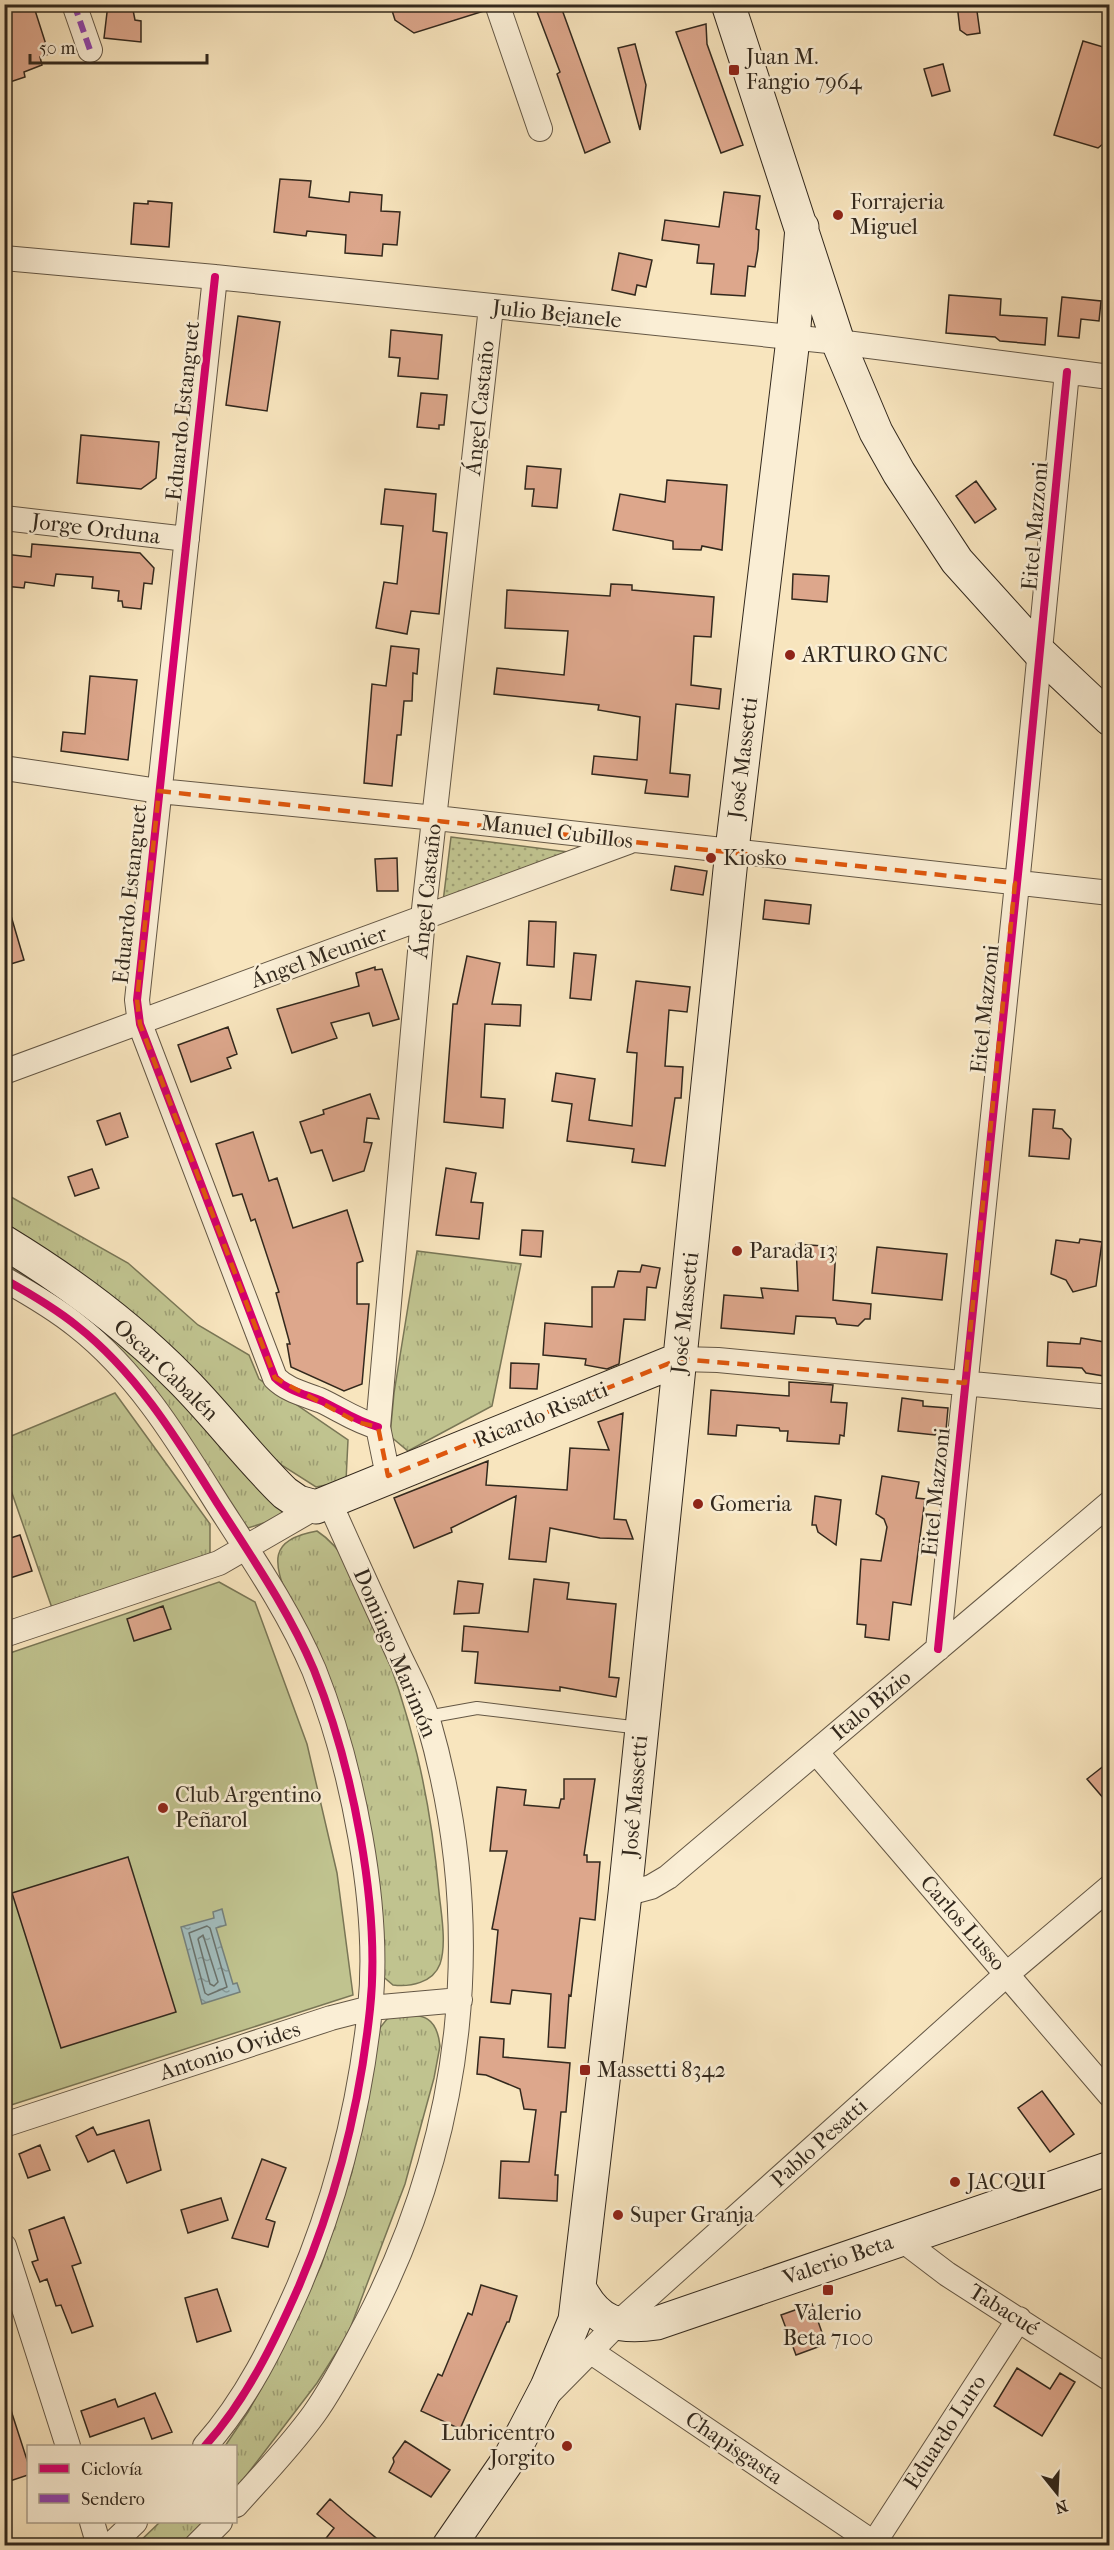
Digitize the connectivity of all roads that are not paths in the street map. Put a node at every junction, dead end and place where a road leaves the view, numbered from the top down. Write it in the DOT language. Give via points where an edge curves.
graph roads {
  1 [pos="74,4"];
  2 [pos="497,4"];
  3 [pos="728,4"];
  4 [pos="90,50"];
  5 [pos="540,129"];
  6 [pos="802,227"];
  7 [pos="4,258"];
  8 [pos="215,277"];
  9 [pos="491,307"];
  10 [pos="793,339"];
  11 [pos="838,342"];
  12 [pos="1067,372"];
  13 [pos="1110,377"];
  14 [pos="4,518"];
  15 [pos="187,539"];
  16 [pos="1041,654"];
  17 [pos="1110,718"];
  18 [pos="4,768"];
  19 [pos="159,791"];
  20 [pos="436,818"];
  21 [pos="633,841"];
  22 [pos="732,850"];
  23 [pos="1015,884"];
  24 [pos="1110,893"];
  25 [pos="423,918"];
  26 [pos="140,1024"];
  27 [pos="4,1072"];
  28 [pos="4,1242"];
  29 [pos="4,1279"];
  30 [pos="680,1359"];
  31 [pos="965,1383"];
  32 [pos="1110,1397"];
  33 [pos="378,1427"];
  34 [pos="388,1476"];
  35 [pos="1110,1503"];
  36 [pos="322,1504"];
  37 [pos="246,1548"];
  38 [pos="4,1635"];
  39 [pos="938,1649"];
  40 [pos="427,1717"];
  41 [pos="641,1728"];
  42 [pos="816,1752"];
  43 [pos="1110,1887"];
  44 [pos="626,1894"];
  45 [pos="1007,1974"];
  46 [pos="460,2000"];
  47 [pos="370,2008"];
  48 [pos="1110,2095"];
  49 [pos="4,2125"];
  50 [pos="1110,2168"];
  51 [pos="901,2239"];
  52 [pos="4,2246"];
  53 [pos="579,2287"];
  54 [pos="1019,2319"];
  55 [pos="618,2323"];
  56 [pos="590,2351"];
  57 [pos="1110,2379"];
  58 [pos="537,2407"];
  59 [pos="68,2445"];
  60 [pos="206,2445"];
  61 [pos="237,2504"];
  62 [pos="92,2523"];
  63 [pos="134,2523"];
  64 [pos="219,2523"];
  65 [pos="874,2544"];
  66 [pos="99,2546"];
  67 [pos="110,2546"];
  68 [pos="196,2546"];
  69 [pos="449,2546"];
  1 -- 4 [label="street"];
  2 -- 5 [label="street"];
  3 -- 6 [label="main road"];
  6 -- 10 [label="main road, José Massetti"];
  6 -- 11 [label="main road"];
  7 -- 8 [label="street, Julio Bejanele"];
  8 -- 9 [label="street, Julio Bejanele"];
  8 -- 15 [label="street, Eduardo Estanguet"];
  9 -- 10 [label="street, Julio Bejanele"];
  9 -- 20 [label="street, Ángel Castaño"];
  10 -- 11 [label="street, Julio Bejanele"];
  10 -- 22 [label="main road, José Massetti"];
  11 -- 12 [label="street, Julio Bejanele"];
  11 -- 16 [label="main road" via="876,432 933,528 987,597"];
  12 -- 13 [label="street, Julio Bejanele"];
  12 -- 16 [label="street, Eitel Mazzoni"];
  14 -- 15 [label="street, Jorge Orduna"];
  15 -- 19 [label="street, Eduardo Estanguet"];
  16 -- 17 [label="main road"];
  16 -- 23 [label="street, Eitel Mazzoni"];
  18 -- 19 [label="street, Manuel Cubillos"];
  19 -- 20 [label="street, Manuel Cubillos"];
  19 -- 26 [label="street, Eduardo Estanguet" via="137,1000"];
  20 -- 21 [label="street, Manuel Cubillos"];
  20 -- 25 [label="street, Ángel Castaño"];
  21 -- 22 [label="street, Manuel Cubillos"];
  21 -- 25 [label="street, Ángel Meunier"];
  22 -- 23 [label="street, Manuel Cubillos"];
  22 -- 30 [label="main road, José Massetti"];
  23 -- 24 [label="street, Manuel Cubillos"];
  23 -- 31 [label="street, Eitel Mazzoni"];
  25 -- 26 [label="street, Ángel Meunier"];
  25 -- 33 [label="street, Ángel Castaño"];
  26 -- 27 [label="street, Ángel Meunier"];
  26 -- 33 [label="street, Eduardo Estanguet" via="275,1378 284,1387 323,1402 357,1422"];
  28 -- 36 [label="main road, Oscar Cabalén" via="104,1310 182,1380 285,1493 298,1502"];
  29 -- 37 [label="street" via="78,1327 148,1398"];
  30 -- 31 [label="street, Ricardo Risatti"];
  30 -- 34 [label="main road, Ricardo Risatti"];
  30 -- 41 [label="main road, José Massetti"];
  31 -- 32 [label="street, Ricardo Risatti"];
  31 -- 39 [label="street, Eitel Mazzoni"];
  33 -- 34 [label="street, Ángel Castaño"];
  34 -- 36 [label="main road, Ricardo Risatti"];
  35 -- 39 [label="street, Italo Bizio"];
  36 -- 37 [label="street, Ricardo Risatti"];
  36 -- 40 [label="street, Domingo Marimón"];
  37 -- 38 [label="street, Ricardo Risatti" via="219,1563"];
  37 -- 47 [label="street" via="313,1668 346,1772 360,1834 367,1892"];
  39 -- 42 [label="street, Italo Bizio"];
  40 -- 41 [label="lane" via="477,1708"];
  40 -- 46 [label="street, Domingo Marimón" via="442,1776 455,1858"];
  41 -- 44 [label="main road, José Massetti"];
  42 -- 44 [label="street, Italo Bizio" via="668,1878"];
  42 -- 45 [label="street, Carlos Lusso"];
  43 -- 45 [label="street, Pablo Pesatti"];
  44 -- 53 [label="main road, José Massetti"];
  45 -- 48 [label="street, Carlos Lusso"];
  45 -- 55 [label="street, Pablo Pesatti"];
  46 -- 47 [label="street, Antonio Ovides"];
  46 -- 61 [label="street, Domingo Marimón" via="442,2126 414,2221 388,2282 314,2413"];
  47 -- 49 [label="street, Antonio Ovides"];
  47 -- 60 [label="street" via="354,2109 331,2204 311,2258 250,2385"];
  50 -- 51 [label="main road, Valerio Beta"];
  51 -- 54 [label="street, Tabacué" via="947,2274"];
  51 -- 55 [label="main road, Valerio Beta" via="657,2323"];
  52 -- 59 [label="street"];
  53 -- 55 [label="main road, Valerio Beta" via="598,2315"];
  53 -- 58 [label="main road, Pablo Pesatti" via="567,2344"];
  54 -- 57 [label="street, Tabacué"];
  54 -- 65 [label="street, Eduardo Luro"];
  55 -- 56 [label="street, Pablo Pesatti"];
  56 -- 58 [label="street, Pablo Pesatti"];
  56 -- 65 [label="street, Chapisgasta"];
  58 -- 69 [label="main road, Pablo Pesatti" via="511,2456"];
  62 -- 66 [label="street"];
  63 -- 67 [label="street"];
  64 -- 68 [label="street"];
}
